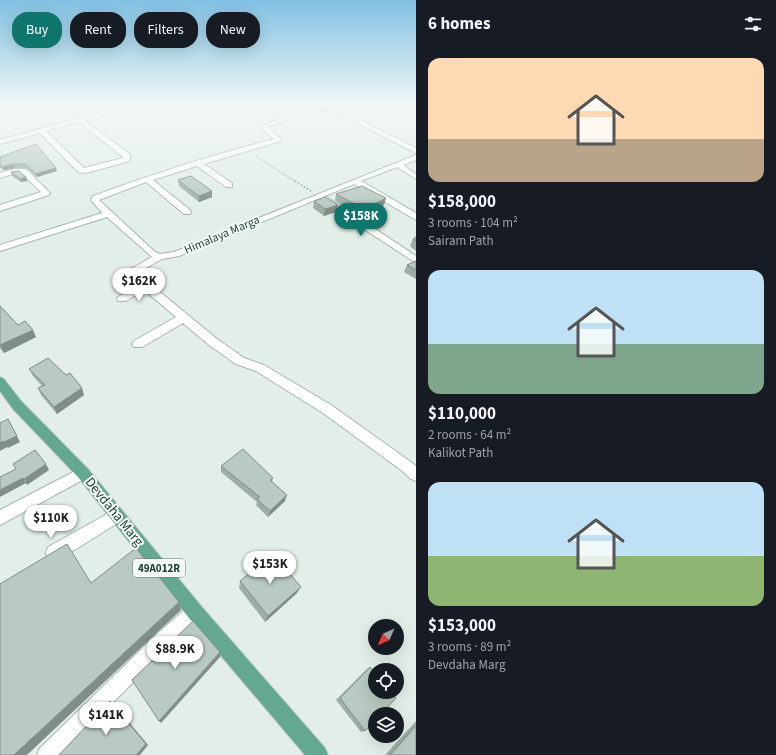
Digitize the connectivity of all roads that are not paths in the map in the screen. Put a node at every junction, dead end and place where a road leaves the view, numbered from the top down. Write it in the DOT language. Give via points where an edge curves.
graph roads {
  1 [pos="11,139"];
  2 [pos="50,139"];
  3 [pos="105,139"];
  4 [pos="278,139"];
  5 [pos="392,139"];
  6 [pos="0,142"];
  7 [pos="416,151"];
  8 [pos="416,157"];
  9 [pos="197,163"];
  10 [pos="397,164"];
  11 [pos="0,176"];
  12 [pos="416,176"];
  13 [pos="147,179"];
  14 [pos="355,181"];
  15 [pos="229,185"];
  16 [pos="318,195"];
  17 [pos="0,208"];
  18 [pos="187,212"];
  19 [pos="108,214"];
  20 [pos="416,217"];
  21 [pos="0,248"];
  22 [pos="159,257"];
  23 [pos="416,260"];
  24 [pos="144,286"];
  25 [pos="122,299"];
  26 [pos="184,318"];
  27 [pos="138,344"];
  28 [pos="0,382"];
  29 [pos="83,473"];
  30 [pos="416,475"];
  31 [pos="116,516"];
  32 [pos="0,518"];
  33 [pos="41,561"];
  34 [pos="195,612"];
  35 [pos="47,755"];
  36 [pos="318,755"];
  1 -- 6 [label="street"];
  2 -- 3 [label="street" via="77,167 86,170 127,158"];
  4 -- 9 [label="street"];
  5 -- 7 [label="street"];
  8 -- 10 [label="street, Himalaya Marga"];
  9 -- 13 [label="street"];
  9 -- 15 [label="street"];
  10 -- 12 [label="street"];
  10 -- 14 [label="street, Himalaya Marga"];
  11 -- 17 [label="street" via="23,171 46,193"];
  13 -- 18 [label="street"];
  13 -- 19 [label="street" via="96,198"];
  14 -- 16 [label="street, Himalaya Marga"];
  14 -- 20 [label="street"];
  16 -- 22 [label="street, Himalaya Marga" via="176,254"];
  16 -- 23 [label="street"];
  19 -- 21 [label="street"];
  19 -- 22 [label="street" via="152,254"];
  22 -- 24 [label="street, Himalaya Marga" via="132,272"];
  24 -- 25 [label="street"];
  24 -- 26 [label="street, Himalaya Marga"];
  26 -- 27 [label="street"];
  26 -- 30 [label="street, Himalaya Marga" via="240,361 260,368 328,409"];
  28 -- 29 [label="main road, Devdaha Marg / 49A012R" via="17,406"];
  29 -- 31 [label="main road, Devdaha Marg / 49A012R"];
  29 -- 32 [label="street"];
  31 -- 33 [label="street"];
  31 -- 34 [label="main road, Devdaha Marg / 49A012R"];
  34 -- 35 [label="street"];
  34 -- 36 [label="main road, Devdaha Marg / 49A012R"];
}
